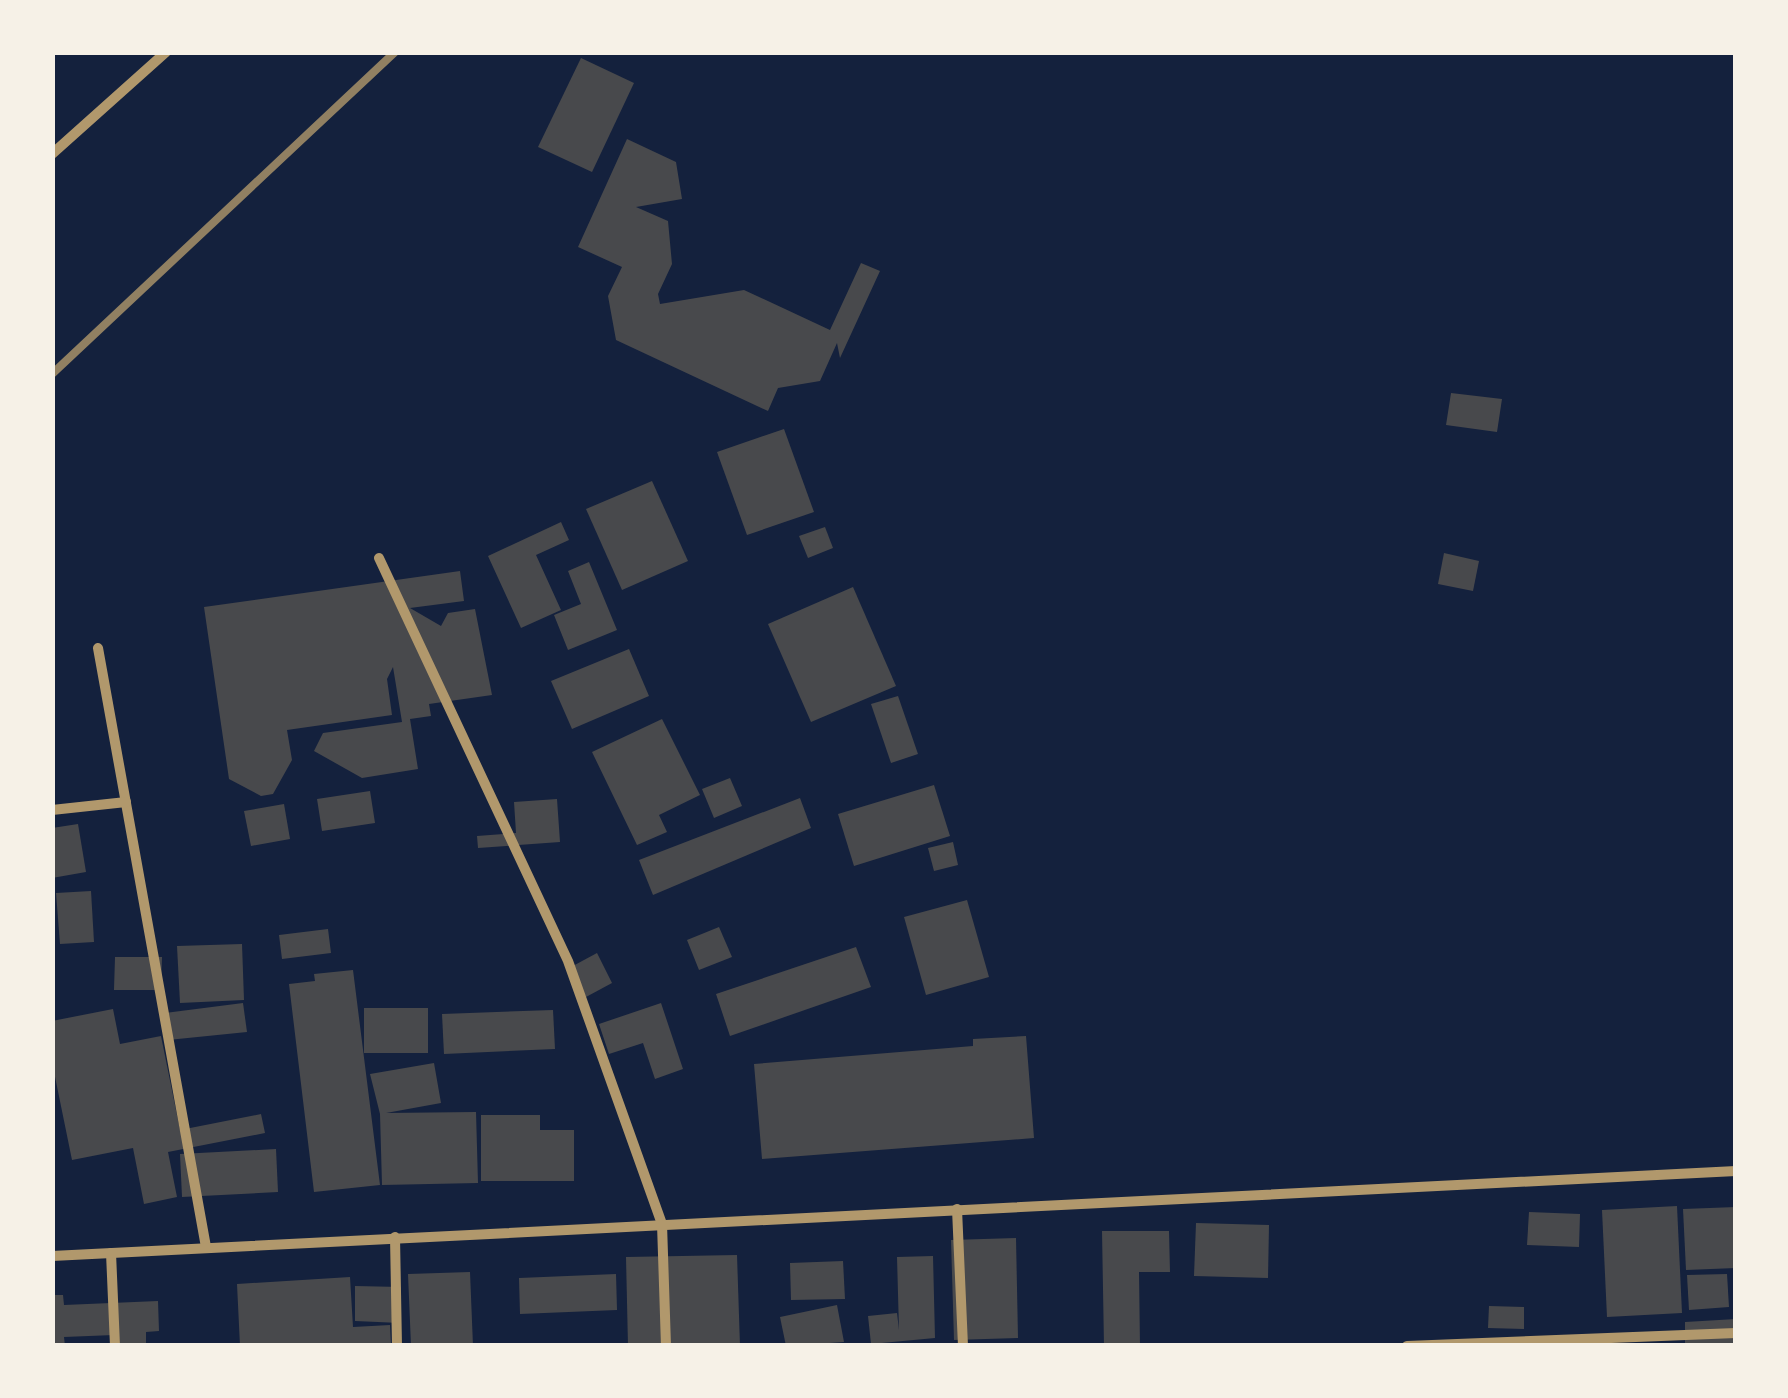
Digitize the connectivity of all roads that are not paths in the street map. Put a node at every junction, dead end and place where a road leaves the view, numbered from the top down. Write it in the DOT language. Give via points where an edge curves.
graph roads {
  1 [pos="166,52"];
  2 [pos="52,154"];
  3 [pos="379,558"];
  4 [pos="98,648"];
  5 [pos="126,802"];
  6 [pos="52,810"];
  7 [pos="1736,1170"];
  8 [pos="957,1209"];
  9 [pos="662,1224"];
  10 [pos="395,1238"];
  11 [pos="206,1247"];
  12 [pos="111,1253"];
  13 [pos="52,1256"];
  14 [pos="1736,1334"];
  15 [pos="115,1346"];
  16 [pos="398,1346"];
  17 [pos="666,1346"];
  18 [pos="963,1346"];
  19 [pos="1407,1346"];
  1 -- 2 [label="street"];
  3 -- 9 [label="street" via="568,961"];
  4 -- 5 [label="street"];
  5 -- 6 [label="street"];
  5 -- 11 [label="street"];
  7 -- 8 [label="street"];
  8 -- 9 [label="street"];
  8 -- 18 [label="street"];
  9 -- 10 [label="street"];
  9 -- 17 [label="street"];
  10 -- 11 [label="street"];
  10 -- 16 [label="street"];
  11 -- 12 [label="street"];
  12 -- 13 [label="street"];
  12 -- 15 [label="street"];
  14 -- 19 [label="street"];
}
